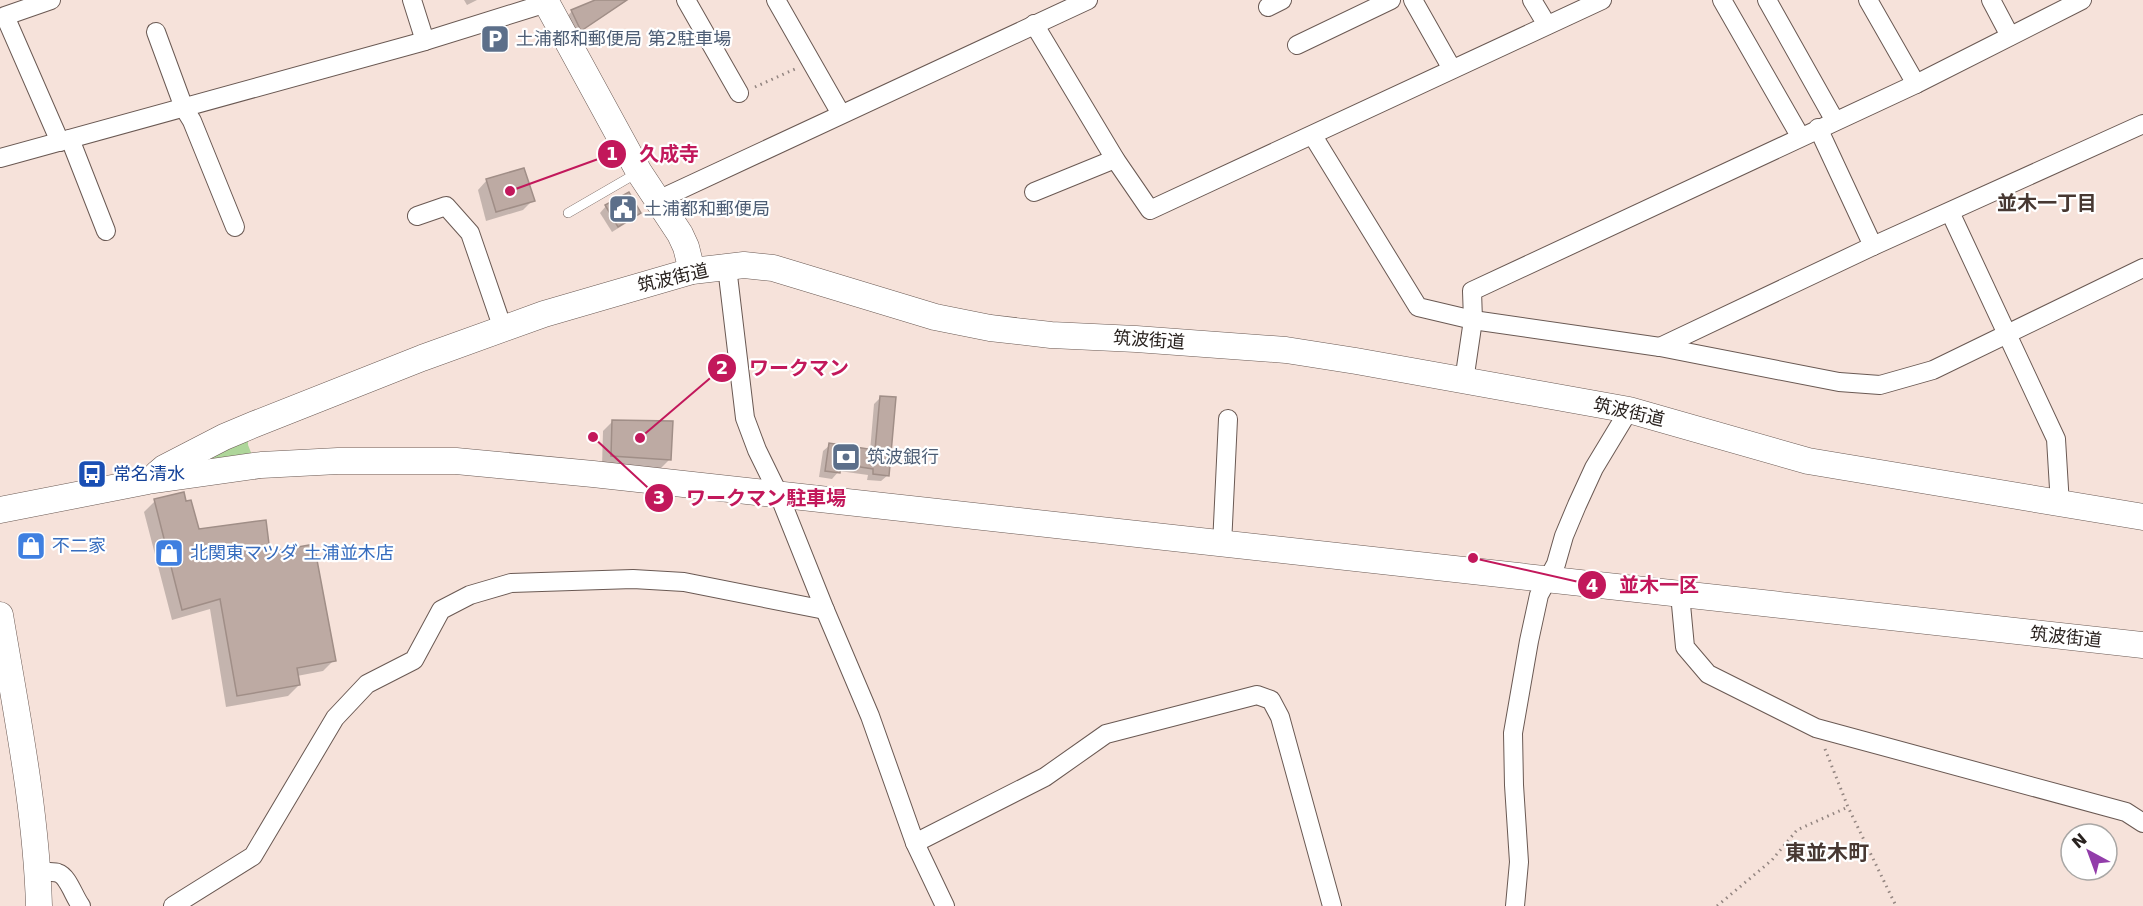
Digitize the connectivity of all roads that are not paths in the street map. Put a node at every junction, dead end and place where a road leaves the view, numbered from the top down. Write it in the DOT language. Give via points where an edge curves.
graph roads {
  1 [pos="51,0"];
  2 [pos="412,0"];
  3 [pos="686,0"];
  4 [pos="776,0"];
  5 [pos="1088,0"];
  6 [pos="1391,0"];
  7 [pos="1413,0"];
  8 [pos="1532,0"];
  9 [pos="1602,0"];
  10 [pos="1722,0"];
  11 [pos="1767,0"];
  12 [pos="1868,0"];
  13 [pos="1990,0"];
  14 [pos="2082,0"];
  15 [pos="546,2"];
  16 [pos="1034,24"];
  17 [pos="1547,25"];
  18 [pos="156,32"];
  19 [pos="2010,36"];
  20 [pos="425,41"];
  21 [pos="1297,45"];
  22 [pos="1452,69"];
  23 [pos="1916,84"];
  24 [pos="739,93"];
  25 [pos="184,108"];
  26 [pos="841,114"];
  27 [pos="1835,121"];
  28 [pos="2143,124"];
  29 [pos="1818,129"];
  30 [pos="1313,136"];
  31 [pos="1800,136"];
  32 [pos="65,140"];
  33 [pos="0,158"];
  34 [pos="1115,159"];
  35 [pos="639,172"];
  36 [pos="1034,192"];
  37 [pos="658,200"];
  38 [pos="1950,212"];
  39 [pos="568,213"];
  40 [pos="417,216"];
  41 [pos="235,227"];
  42 [pos="106,231"];
  43 [pos="1873,246"];
  44 [pos="727,267"];
  45 [pos="2143,268"];
  46 [pos="692,271"];
  47 [pos="1473,320"];
  48 [pos="503,329"];
  49 [pos="2008,333"];
  50 [pos="1660,347"];
  51 [pos="1464,381"];
  52 [pos="1629,410"];
  53 [pos="1228,419"];
  54 [pos="255,424"];
  55 [pos="206,446"];
  56 [pos="261,465"];
  57 [pos="199,472"];
  58 [pos="148,481"];
  59 [pos="779,495"];
  60 [pos="2061,505"];
  61 [pos="0,510"];
  62 [pos="2143,517"];
  63 [pos="1222,545"];
  64 [pos="1548,579"];
  65 [pos="1680,594"];
  66 [pos="825,610"];
  67 [pos="0,615"];
  68 [pos="2143,645"];
  69 [pos="2143,823"];
  70 [pos="915,843"];
  71 [pos="38,872"];
  72 [pos="39,906"];
  73 [pos="81,906"];
  74 [pos="173,906"];
  75 [pos="945,906"];
  76 [pos="1332,906"];
  77 [pos="1515,906"];
  1 -- 32 [label="street" via="5,16"];
  2 -- 20 [label="street"];
  3 -- 24 [label="street"];
  4 -- 26 [label="street"];
  5 -- 16 [label="street"];
  6 -- 21 [label="street"];
  7 -- 22 [label="street"];
  8 -- 17 [label="street"];
  9 -- 17 [label="street"];
  10 -- 31 [label="street"];
  11 -- 27 [label="street"];
  12 -- 23 [label="street"];
  13 -- 19 [label="street"];
  14 -- 19 [label="street"];
  15 -- 20 [label="street"];
  15 -- 35 [label="street"];
  16 -- 26 [label="street"];
  16 -- 34 [label="street"];
  17 -- 22 [label="street"];
  18 -- 25 [label="street"];
  19 -- 23 [label="street"];
  20 -- 25 [label="street"];
  22 -- 30 [label="street"];
  23 -- 27 [label="street"];
  25 -- 32 [label="street"];
  25 -- 41 [label="street"];
  26 -- 37 [label="street"];
  27 -- 29 [label="street"];
  28 -- 38 [label="street"];
  29 -- 31 [label="street"];
  29 -- 43 [label="street"];
  30 -- 34 [label="street" via="1150,210"];
  30 -- 47 [label="street" via="1419,307"];
  31 -- 47 [label="street" via="1472,291"];
  32 -- 33 [label="street"];
  32 -- 42 [label="street"];
  34 -- 36 [label="street"];
  35 -- 37 [label="street"];
  35 -- 39 [label="lane"];
  37 -- 46 [label="street" via="686,247"];
  38 -- 43 [label="street"];
  38 -- 49 [label="street"];
  40 -- 48 [label="street" via="446,206 470,233"];
  43 -- 50 [label="street"];
  44 -- 46 [label="street, 筑波街道"];
  44 -- 51 [label="street, 筑波街道" via="773,268 935,317 990,328 1286,350"];
  44 -- 59 [label="street" via="745,418"];
  45 -- 49 [label="street"];
  46 -- 48 [label="street, 筑波街道"];
  47 -- 50 [label="street"];
  47 -- 51 [label="street"];
  48 -- 54 [label="street, 筑波街道"];
  49 -- 50 [label="street" via="1933,370 1880,385 1839,382"];
  49 -- 60 [label="street" via="2056,439"];
  51 -- 52 [label="street, 筑波街道"];
  52 -- 60 [label="street, 筑波街道" via="1808,461"];
  52 -- 64 [label="street" via="1594,468"];
  53 -- 63 [label="street"];
  54 -- 55 [label="street, 筑波街道"];
  54 -- 56 [label="street" via="254,443"];
  55 -- 57 [label="street"];
  55 -- 58 [label="street, 筑波街道"];
  56 -- 57 [label="street, 筑波街道"];
  56 -- 59 [label="street, 筑波街道" via="456,461"];
  57 -- 58 [label="street, 筑波街道"];
  58 -- 61 [label="street, 筑波街道"];
  59 -- 63 [label="street, 筑波街道"];
  59 -- 66 [label="street"];
  60 -- 62 [label="street, 筑波街道"];
  63 -- 64 [label="street, 筑波街道"];
  64 -- 65 [label="street, 筑波街道"];
  64 -- 77 [label="street" via="1539,595 1513,733 1519,862"];
  65 -- 68 [label="street, 筑波街道"];
  65 -- 69 [label="street" via="1684,647 1708,674 1816,728 2126,812"];
  66 -- 70 [label="street" via="870,716"];
  66 -- 74 [label="street" via="684,582 633,579 511,583 470,595 441,610 414,660 367,684 335,718 253,856"];
  67 -- 71 [label="street" via="20,729"];
  70 -- 75 [label="street"];
  70 -- 76 [label="street" via="1045,777 1107,734 1257,695 1271,700 1280,717"];
  71 -- 72 [label="street"];
  71 -- 73 [label="street" via="59,873"];
}
